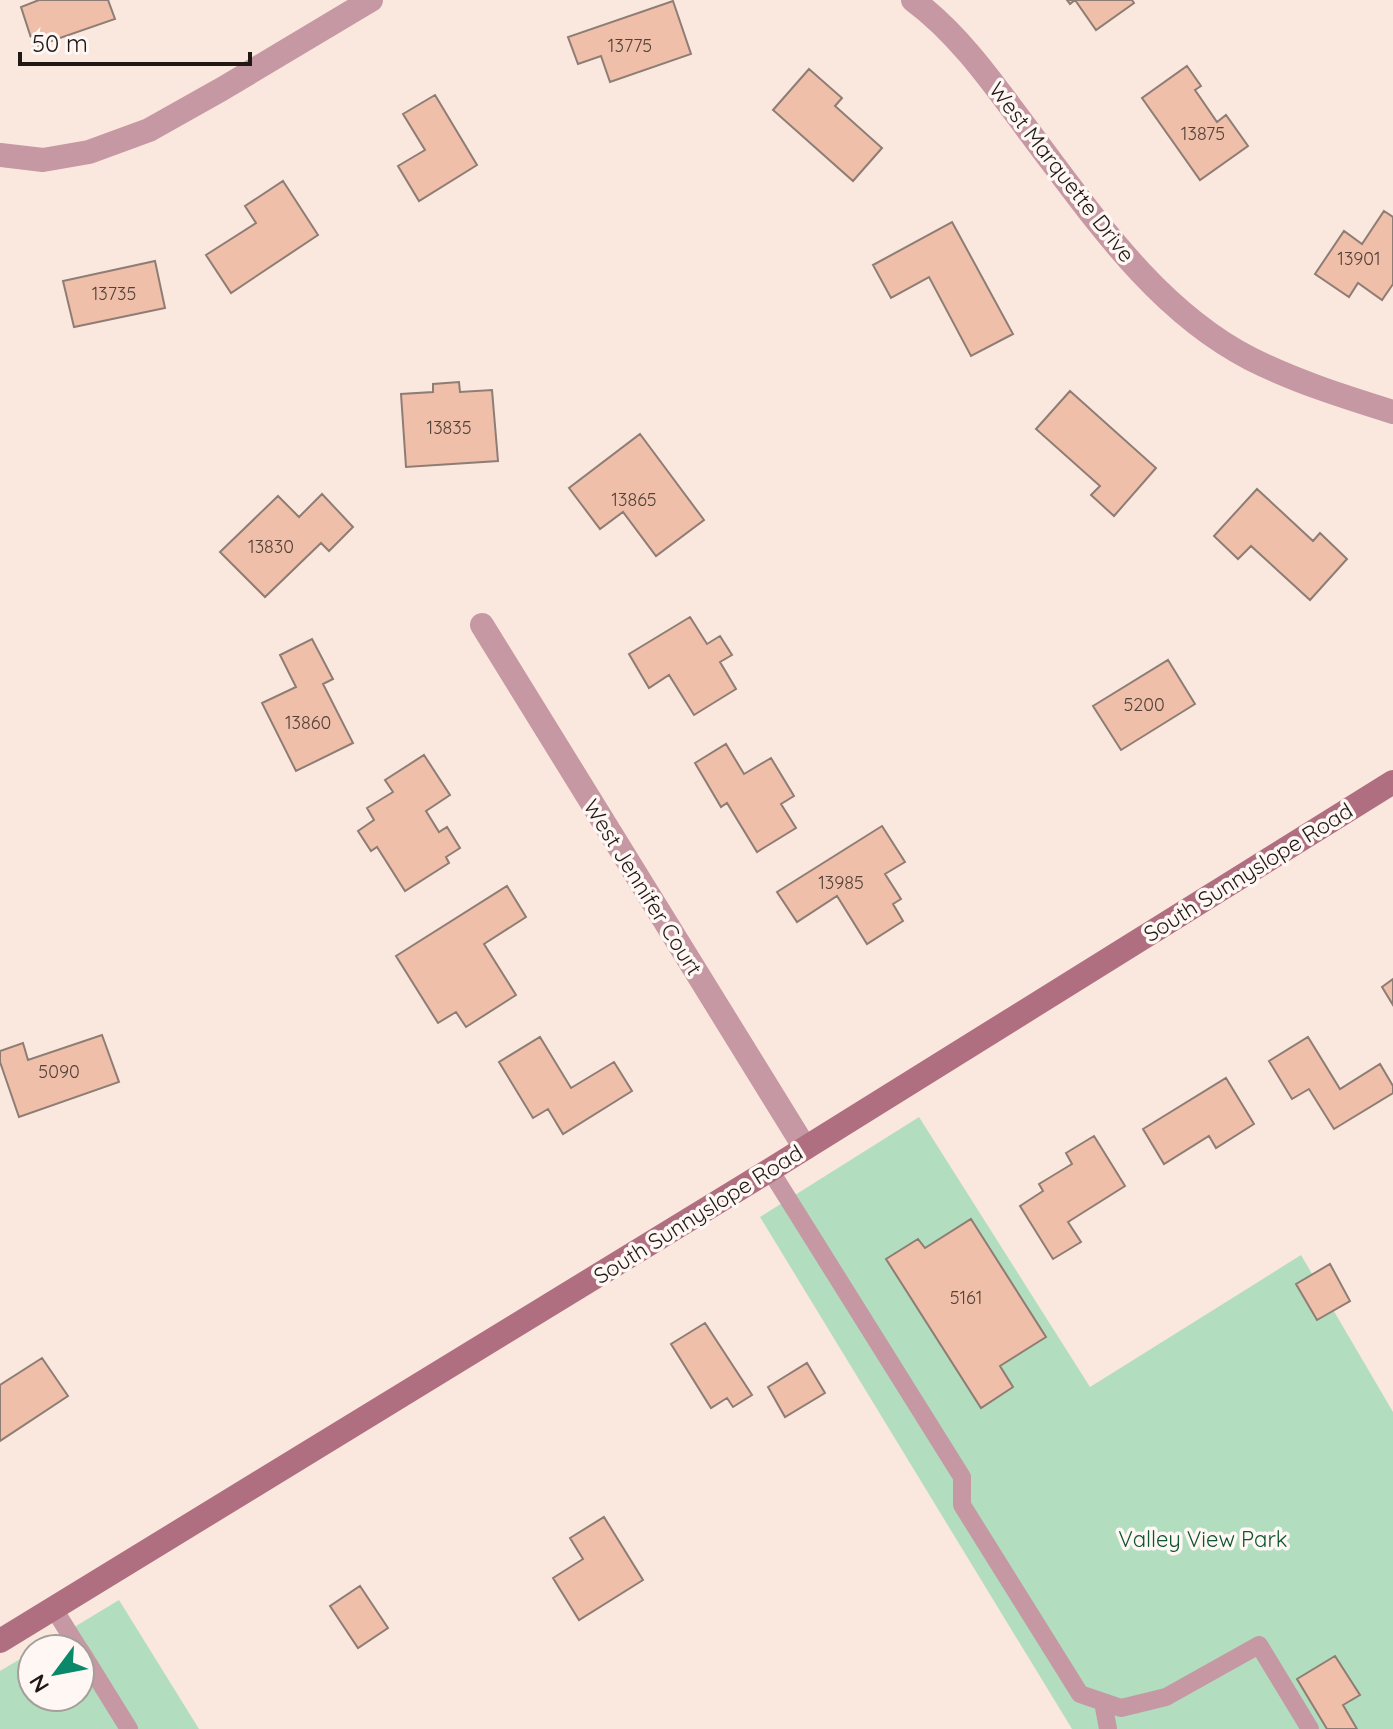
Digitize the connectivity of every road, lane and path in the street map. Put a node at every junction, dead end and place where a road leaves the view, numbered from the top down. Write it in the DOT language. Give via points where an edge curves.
graph roads {
  1 [pos="371,0"];
  2 [pos="913,0"];
  3 [pos="0,155"];
  4 [pos="1393,412"];
  5 [pos="482,625"];
  6 [pos="1393,782"];
  7 [pos="805,1148"];
  8 [pos="770,1170"];
  9 [pos="54,1609"];
  10 [pos="69,1633"];
  11 [pos="0,1641"];
  12 [pos="96,1676"];
  13 [pos="1103,1702"];
  14 [pos="129,1729"];
  15 [pos="1108,1729"];
  16 [pos="1310,1729"];
  1 -- 3 [label="street" via="149,130 89,152 43,160"];
  2 -- 4 [label="street, West Marquette Drive" via="934,15 982,70 1112,241 1159,291 1250,358"];
  5 -- 7 [label="street, West Jennifer Court"];
  6 -- 7 [label="street, South Sunnyslope Road"];
  7 -- 8 [label="street, South Sunnyslope Road"];
  8 -- 9 [label="street, South Sunnyslope Road"];
  8 -- 13 [label="lane" via="962,1477 962,1505 1080,1694"];
  9 -- 10 [label="lane"];
  9 -- 11 [label="street, South Sunnyslope Road"];
  12 -- 14 [label="lane"];
  13 -- 15 [label="lane"];
  13 -- 16 [label="lane" via="1121,1708 1166,1697 1259,1645"];
}
